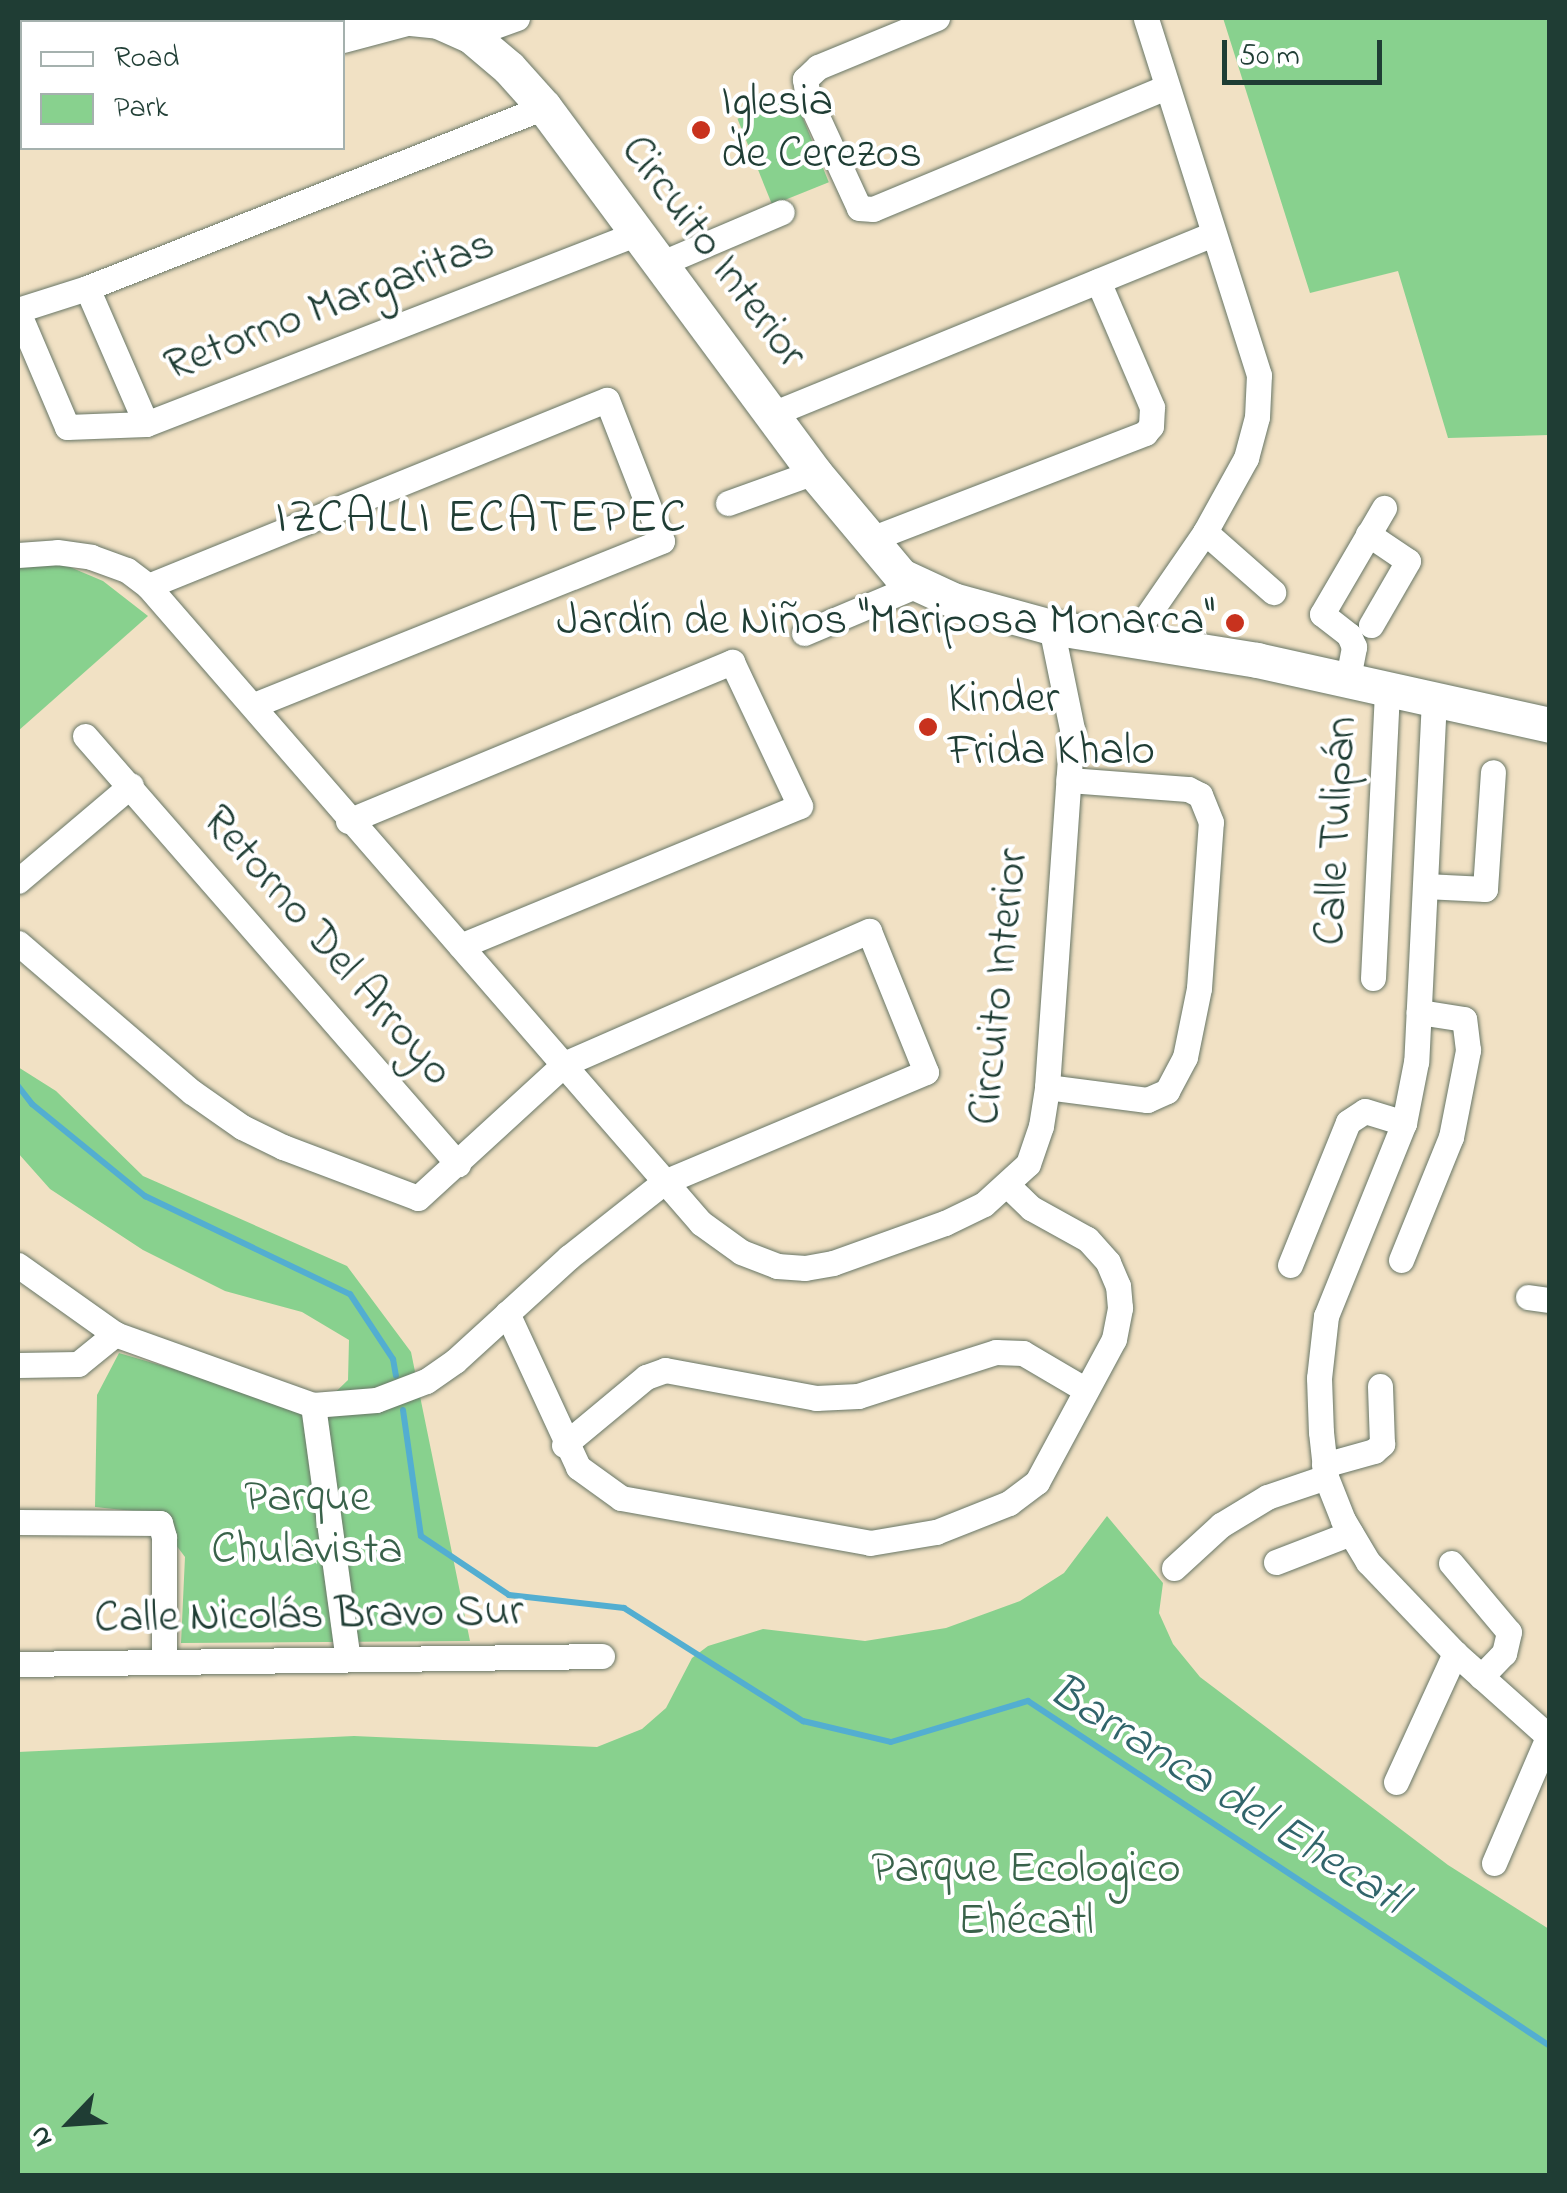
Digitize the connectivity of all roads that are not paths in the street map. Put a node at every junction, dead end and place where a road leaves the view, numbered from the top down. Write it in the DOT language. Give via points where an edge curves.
graph roads {
  1 [pos="408,18"];
  2 [pos="518,18"];
  3 [pos="937,18"];
  4 [pos="1146,18"];
  5 [pos="345,34"];
  6 [pos="470,36"];
  7 [pos="1166,88"];
  8 [pos="544,107"];
  9 [pos="782,212"];
  10 [pos="638,233"];
  11 [pos="1213,234"];
  12 [pos="662,263"];
  13 [pos="1098,281"];
  14 [pos="87,288"];
  15 [pos="18,311"];
  16 [pos="772,414"];
  17 [pos="146,424"];
  18 [pos="814,472"];
  19 [pos="728,504"];
  20 [pos="1384,508"];
  21 [pos="1205,532"];
  22 [pos="1368,534"];
  23 [pos="871,539"];
  24 [pos="18,555"];
  25 [pos="920,584"];
  26 [pos="148,586"];
  27 [pos="1273,592"];
  28 [pos="1371,626"];
  29 [pos="1051,627"];
  30 [pos="804,633"];
  31 [pos="1132,638"];
  32 [pos="1348,678"];
  33 [pos="1387,688"];
  34 [pos="1434,699"];
  35 [pos="254,705"];
  36 [pos="1550,726"];
  37 [pos="85,736"];
  38 [pos="1493,772"];
  39 [pos="1068,780"];
  40 [pos="130,785"];
  41 [pos="348,821"];
  42 [pos="18,882"];
  43 [pos="1425,886"];
  44 [pos="18,943"];
  45 [pos="461,946"];
  46 [pos="1373,978"];
  47 [pos="1419,1012"];
  48 [pos="564,1064"];
  49 [pos="1047,1087"];
  50 [pos="1404,1123"];
  51 [pos="458,1164"];
  52 [pos="664,1182"];
  53 [pos="1008,1186"];
  54 [pos="1400,1260"];
  55 [pos="18,1265"];
  56 [pos="1290,1265"];
  57 [pos="507,1313"];
  58 [pos="115,1334"];
  59 [pos="18,1366"];
  60 [pos="1380,1386"];
  61 [pos="1086,1390"];
  62 [pos="313,1405"];
  63 [pos="564,1445"];
  64 [pos="1325,1471"];
  65 [pos="18,1522"];
  66 [pos="1351,1533"];
  67 [pos="1276,1562"];
  68 [pos="1451,1563"];
  69 [pos="1174,1568"];
  70 [pos="1456,1653"];
  71 [pos="602,1656"];
  72 [pos="348,1659"];
  73 [pos="164,1662"];
  74 [pos="18,1664"];
  75 [pos="1481,1677"];
  76 [pos="1549,1738"];
  77 [pos="1396,1782"];
  78 [pos="1494,1864"];
  1 -- 5 [label="main road, Circuito Interior"];
  1 -- 6 [label="main road, Circuito Interior" via="438,20"];
  2 -- 6 [label="street"];
  3 -- 7 [label="street" via="818,67 805,80 858,208 873,209"];
  4 -- 7 [label="street"];
  6 -- 8 [label="main road, Circuito Interior"];
  7 -- 11 [label="street"];
  8 -- 10 [label="main road, Circuito Interior"];
  8 -- 14 [label="street"];
  9 -- 12 [label="street"];
  10 -- 12 [label="main road, Circuito Interior"];
  10 -- 17 [label="street, Retorno Margaritas"];
  11 -- 13 [label="street"];
  11 -- 21 [label="street" via="1259,375 1246,458"];
  12 -- 16 [label="main road, Circuito Interior"];
  13 -- 16 [label="street"];
  13 -- 23 [label="street" via="1152,408 1145,433"];
  14 -- 15 [label="street"];
  14 -- 17 [label="street, Retorno Margaritas"];
  15 -- 17 [label="street" via="66,426"];
  16 -- 18 [label="main road, Circuito Interior"];
  18 -- 19 [label="street"];
  18 -- 23 [label="main road, Circuito Interior"];
  20 -- 22 [label="street"];
  21 -- 27 [label="street"];
  21 -- 31 [label="street"];
  22 -- 28 [label="street" via="1408,561"];
  22 -- 32 [label="street" via="1322,614 1354,647"];
  23 -- 25 [label="main road, Circuito Interior" via="901,576"];
  24 -- 26 [label="street, Circuito Interior" via="90,558 127,570"];
  25 -- 29 [label="main road, Circuito Interior"];
  25 -- 30 [label="street"];
  26 -- 35 [label="street, Circuito Interior"];
  26 -- 35 [label="street" via="607,400 662,540"];
  29 -- 31 [label="main road"];
  29 -- 39 [label="street, Circuito Interior" via="1072,730"];
  31 -- 32 [label="main road"];
  32 -- 33 [label="main road"];
  33 -- 34 [label="main road"];
  33 -- 46 [label="street, Calle Tulipán"];
  34 -- 36 [label="main road"];
  34 -- 43 [label="street"];
  35 -- 41 [label="street, Circuito Interior"];
  37 -- 40 [label="street, Retorno Del Arroyo"];
  38 -- 43 [label="street" via="1485,889"];
  39 -- 49 [label="street, Circuito Interior"];
  39 -- 49 [label="street" via="1200,795 1210,822 1202,951 1185,1057 1167,1091 1148,1100"];
  40 -- 42 [label="street"];
  40 -- 51 [label="street, Retorno Del Arroyo"];
  41 -- 45 [label="street, Circuito Interior"];
  41 -- 45 [label="street" via="732,662 800,806"];
  43 -- 47 [label="street"];
  44 -- 51 [label="street" via="192,1092 283,1148 418,1198"];
  45 -- 48 [label="street, Circuito Interior"];
  47 -- 50 [label="street"];
  47 -- 54 [label="street" via="1464,1019 1468,1050 1451,1137"];
  48 -- 51 [label="street"];
  48 -- 52 [label="street, Circuito Interior"];
  48 -- 52 [label="street" via="869,931 926,1072"];
  49 -- 53 [label="street, Circuito Interior" via="1028,1164"];
  50 -- 56 [label="street" via="1365,1111 1348,1122"];
  50 -- 64 [label="street" via="1326,1316 1319,1378"];
  52 -- 53 [label="street, Circuito Interior" via="701,1224 741,1252 805,1268 945,1223"];
  52 -- 57 [label="street"];
  53 -- 61 [label="street" via="1031,1208 1086,1239 1108,1262 1118,1286 1114,1339"];
  55 -- 58 [label="street"];
  57 -- 62 [label="street" via="426,1382 376,1400"];
  57 -- 63 [label="street"];
  58 -- 59 [label="street" via="78,1364"];
  58 -- 62 [label="street"];
  60 -- 64 [label="street" via="1382,1444"];
  61 -- 63 [label="street" via="1023,1353 996,1352 858,1396 816,1398 665,1370"];
  61 -- 63 [label="street" via="1037,1482 1009,1503 936,1532 870,1543 621,1498 578,1468"];
  62 -- 72 [label="street"];
  64 -- 66 [label="street"];
  64 -- 69 [label="street" via="1221,1525"];
  65 -- 73 [label="street" via="160,1523"];
  66 -- 67 [label="street"];
  66 -- 70 [label="street" via="1368,1562"];
  68 -- 75 [label="street" via="1510,1632 1504,1653"];
  70 -- 75 [label="street"];
  70 -- 77 [label="street"];
  71 -- 72 [label="street, Calle Nicolás Bravo Sur"];
  72 -- 73 [label="street, Calle Nicolás Bravo Sur"];
  73 -- 74 [label="street, Calle Nicolás Bravo Sur"];
  75 -- 76 [label="street"];
  76 -- 78 [label="street"];
}
